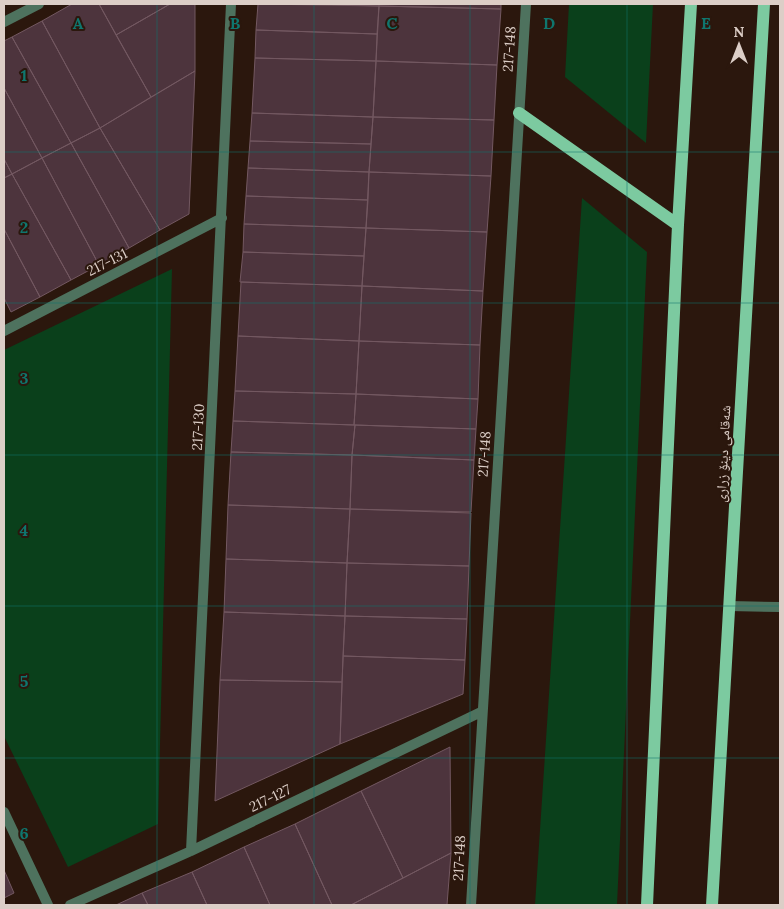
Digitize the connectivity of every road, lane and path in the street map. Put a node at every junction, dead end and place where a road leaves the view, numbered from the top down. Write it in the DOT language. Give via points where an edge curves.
graph roads {
  1 [pos="39,4"];
  2 [pos="231,4"];
  3 [pos="526,4"];
  4 [pos="691,4"];
  5 [pos="764,4"];
  6 [pos="4,22"];
  7 [pos="519,114"];
  8 [pos="222,218"];
  9 [pos="678,225"];
  10 [pos="4,331"];
  11 [pos="729,606"];
  12 [pos="780,607"];
  13 [pos="481,712"];
  14 [pos="4,812"];
  15 [pos="190,852"];
  16 [pos="48,905"];
  17 [pos="70,905"];
  18 [pos="471,905"];
  19 [pos="647,905"];
  20 [pos="712,905"];
  1 -- 6 [label="street"];
  2 -- 8 [label="street, 217-130"];
  3 -- 7 [label="street, 217-148"];
  4 -- 9 [label="main road"];
  5 -- 11 [label="main road, شەقامی دینۆ زراری"];
  7 -- 9 [label="main road"];
  7 -- 13 [label="street, 217-148"];
  8 -- 10 [label="street, 217-131"];
  8 -- 15 [label="street, 217-130"];
  9 -- 19 [label="main road"];
  11 -- 12 [label="street"];
  11 -- 20 [label="main road, شەقامی دینۆ زراری"];
  13 -- 15 [label="street, 217-127"];
  13 -- 18 [label="street, 217-148"];
  14 -- 16 [label="street"];
  15 -- 17 [label="street, 217-127"];
}
